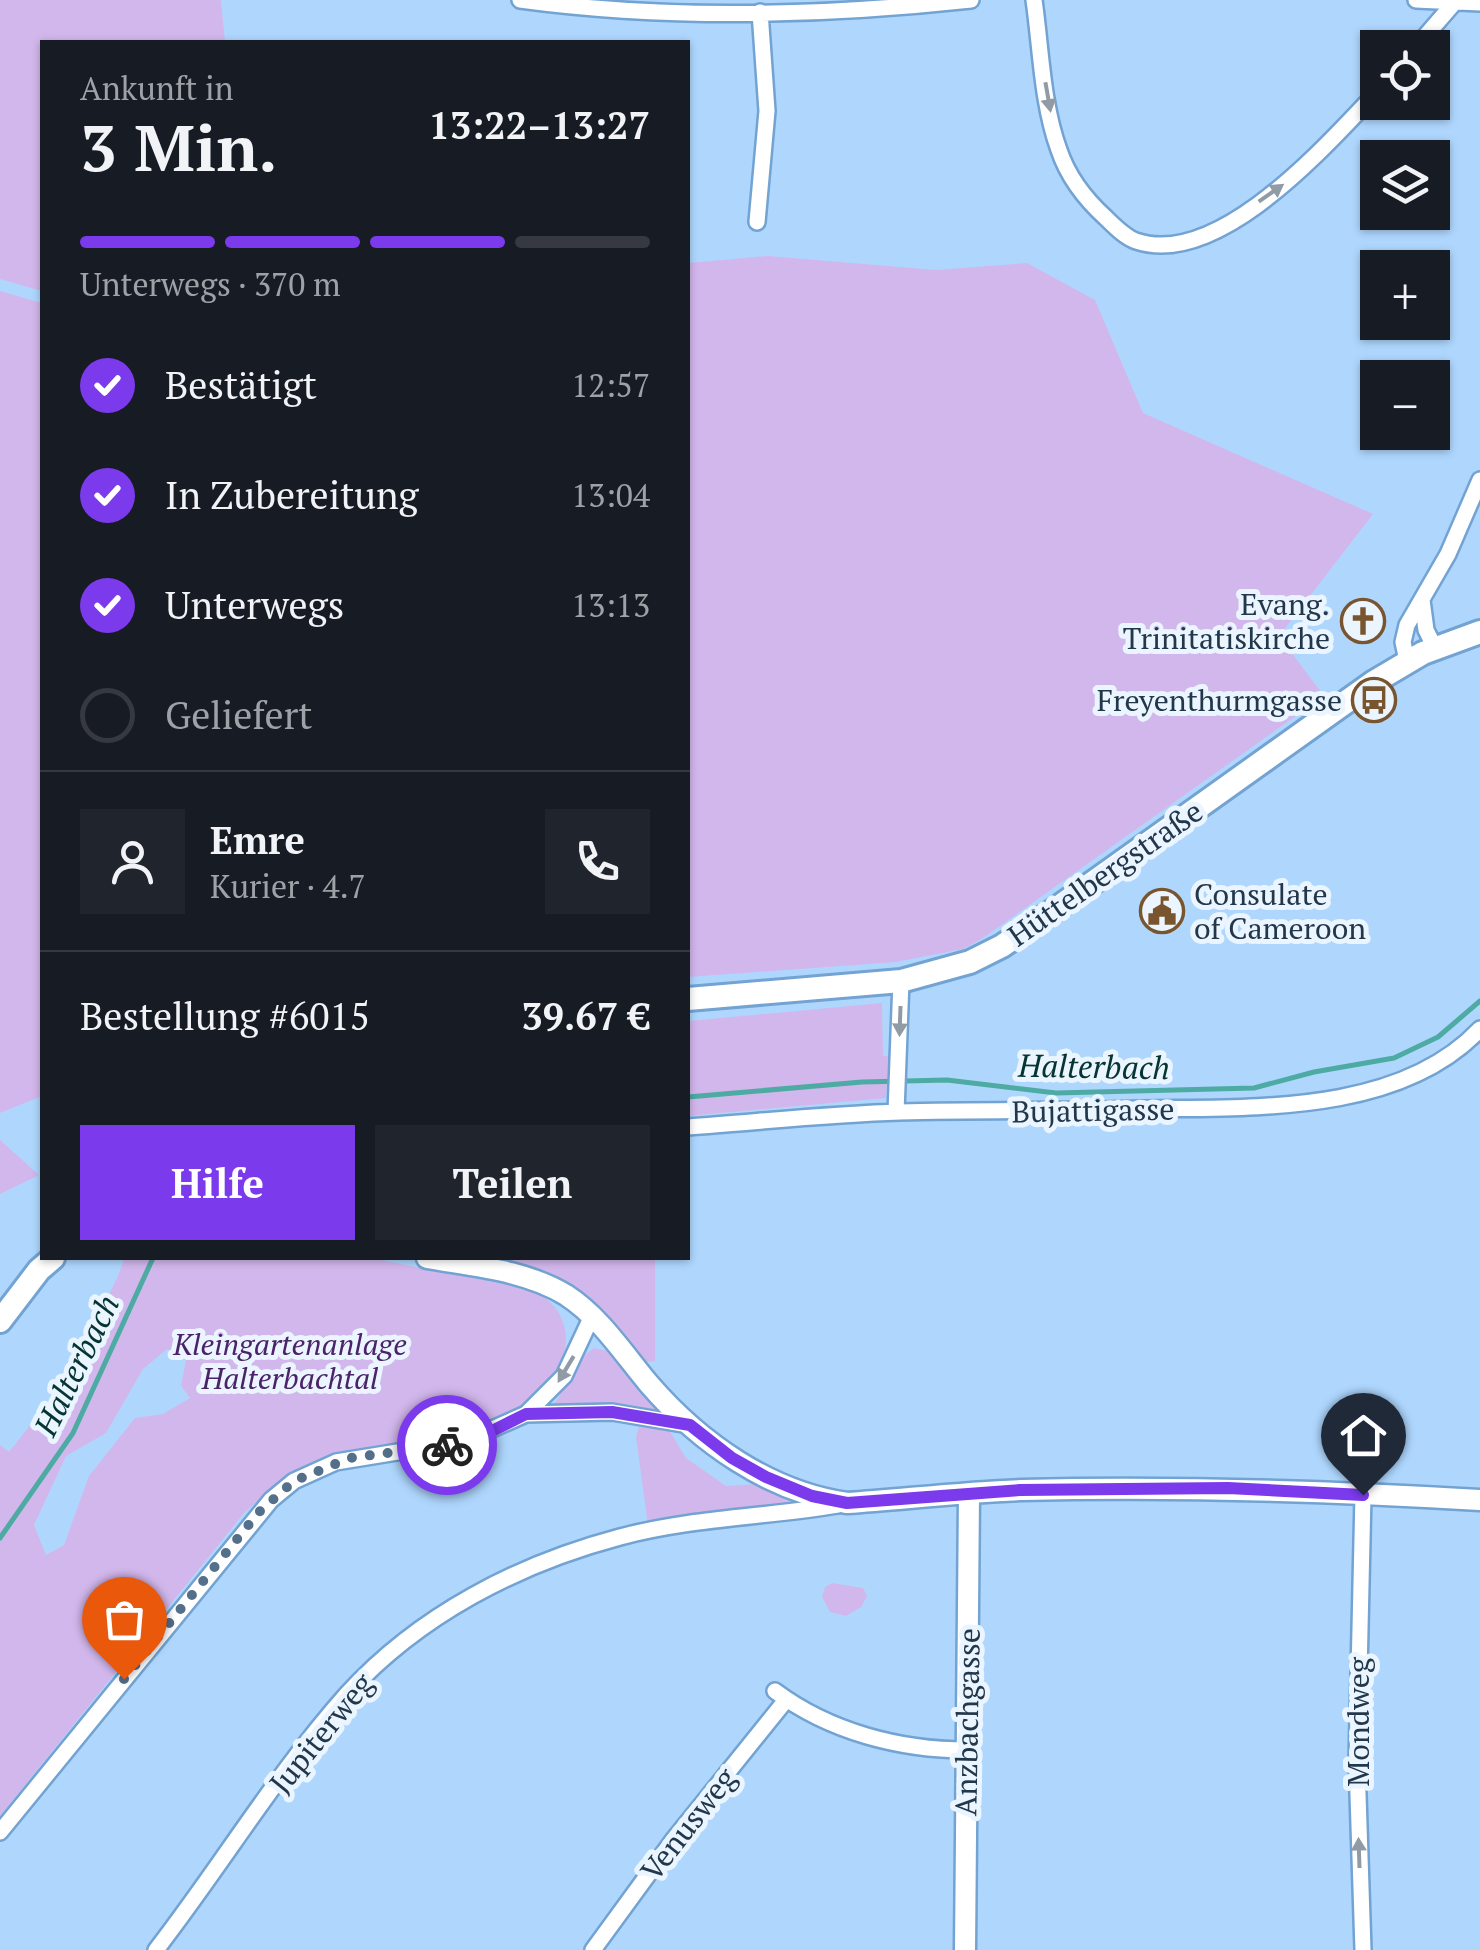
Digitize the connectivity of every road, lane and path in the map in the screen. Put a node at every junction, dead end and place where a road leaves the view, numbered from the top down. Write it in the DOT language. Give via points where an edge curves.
graph roads {
  1 [pos="971,0"];
  2 [pos="1034,0"];
  3 [pos="1416,0"];
  4 [pos="531,1"];
  5 [pos="1454,3"];
  6 [pos="1480,4"];
  7 [pos="760,12"];
  8 [pos="1431,30"];
  9 [pos="1360,109"];
  10 [pos="758,222"];
  11 [pos="1480,480"];
  12 [pos="1422,600"];
  13 [pos="1480,632"];
  14 [pos="1435,648"];
  15 [pos="1407,661"];
  16 [pos="902,980"];
  17 [pos="690,999"];
  18 [pos="1480,1029"];
  19 [pos="896,1112"];
  20 [pos="690,1126"];
  21 [pos="436,1260"];
  22 [pos="45,1262"];
  23 [pos="592,1316"];
  24 [pos="0,1321"];
  25 [pos="526,1414"];
  26 [pos="690,1425"];
  27 [pos="969,1494"];
  28 [pos="1363,1495"];
  29 [pos="1480,1500"];
  30 [pos="847,1503"];
  31 [pos="967,1750"];
  32 [pos="0,1832"];
  33 [pos="156,1950"];
  34 [pos="593,1950"];
  35 [pos="965,1950"];
  36 [pos="1363,1950"];
  1 -- 7 [label="street"];
  2 -- 9 [label="street, one-way" via="1058,148 1091,204 1134,240 1166,244 1226,225 1289,180"];
  3 -- 5 [label="street"];
  4 -- 7 [label="street"];
  5 -- 6 [label="street"];
  5 -- 8 [label="street"];
  7 -- 10 [label="street" via="767,111"];
  11 -- 12 [label="street"];
  12 -- 14 [label="street"];
  12 -- 15 [label="street" via="1404,634"];
  13 -- 14 [label="main road, Hüttelbergstraße"];
  14 -- 15 [label="main road, Hüttelbergstraße"];
  15 -- 16 [label="main road, Hüttelbergstraße" via="1017,936 954,969"];
  16 -- 17 [label="main road, Hüttelbergstraße"];
  16 -- 19 [label="street, one-way"];
  18 -- 19 [label="street, Bujattigasse" via="1440,1062 1323,1101"];
  19 -- 20 [label="street, Bujattigasse"];
  21 -- 23 [label="street" via="538,1281"];
  22 -- 24 [label="main road"];
  23 -- 25 [label="street, one-way" via="564,1376"];
  23 -- 26 [label="street"];
  25 -- 26 [label="street" via="612,1412"];
  25 -- 32 [label="street" via="464,1441 350,1458 294,1481 259,1512"];
  26 -- 30 [label="street" via="766,1477"];
  27 -- 28 [label="street" via="1195,1488"];
  27 -- 30 [label="street"];
  27 -- 31 [label="street, Anzbachgasse"];
  28 -- 29 [label="street"];
  36 -- 28 [label="street, Mondweg, one-way" via="1357,1748"];
  30 -- 33 [label="street, Jupiterweg" via="646,1530 570,1552 456,1604 349,1692"];
  31 -- 34 [label="street, Venusweg" via="877,1740 781,1695"];
  31 -- 35 [label="street, Anzbachgasse"];
}
